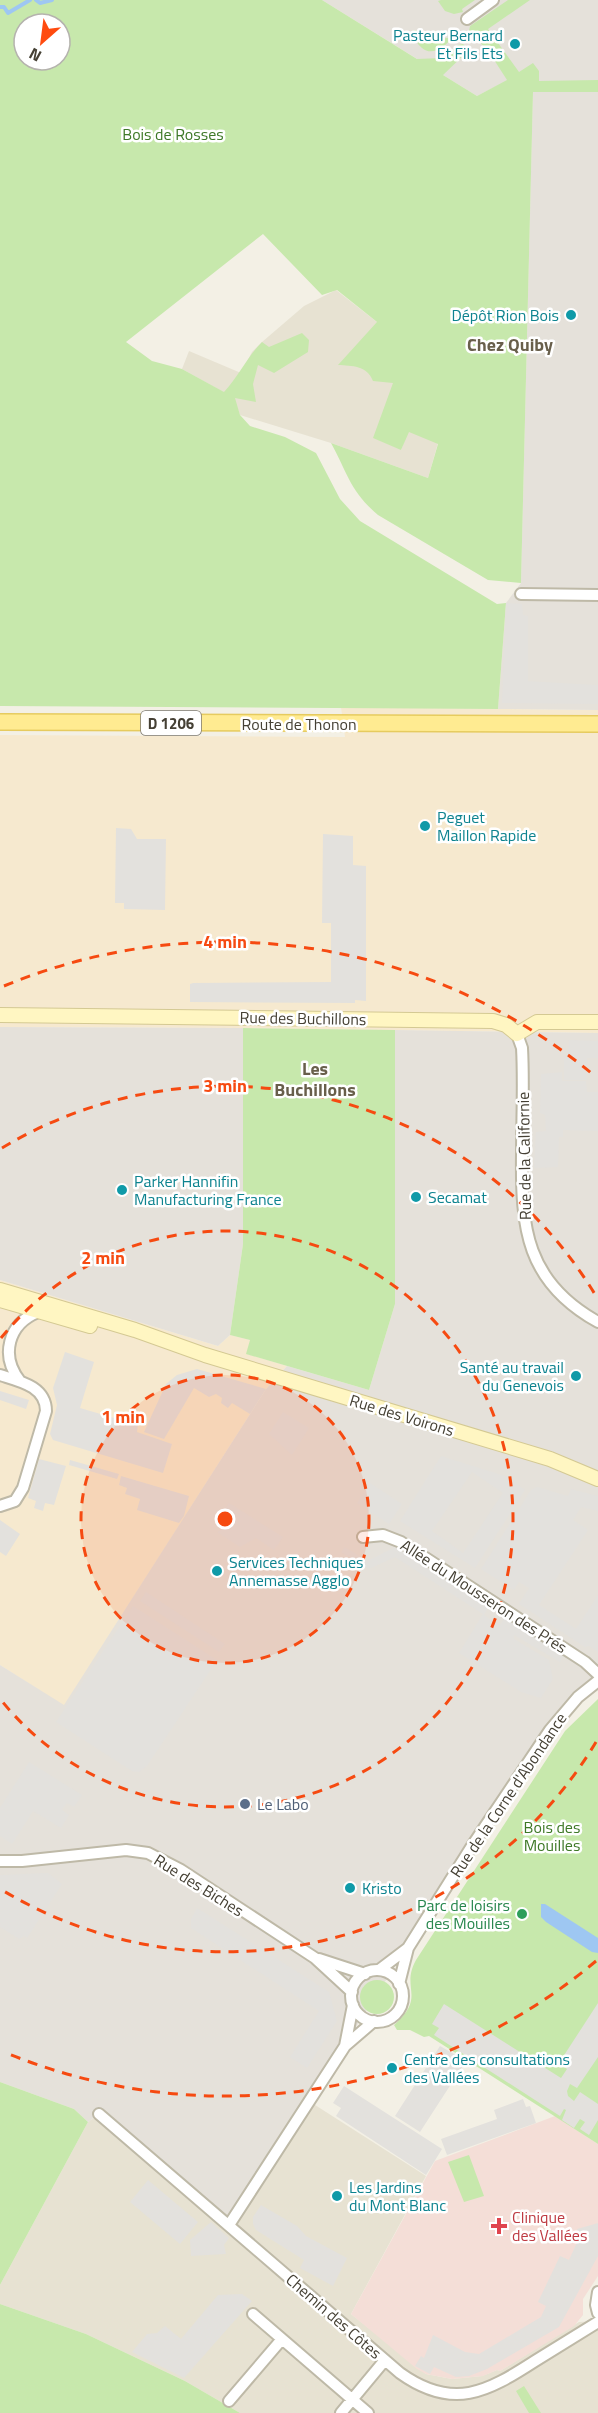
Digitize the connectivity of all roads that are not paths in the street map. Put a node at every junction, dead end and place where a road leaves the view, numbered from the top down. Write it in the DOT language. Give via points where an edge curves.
graph roads {
  1 [pos="493,0"];
  2 [pos="467,19"];
  3 [pos="521,594"];
  4 [pos="598,595"];
  5 [pos="0,722"];
  6 [pos="598,724"];
  7 [pos="0,1015"];
  8 [pos="598,1022"];
  9 [pos="517,1034"];
  10 [pos="0,1290"];
  11 [pos="0,1300"];
  12 [pos="38,1312"];
  13 [pos="598,1322"];
  14 [pos="205,1355"];
  15 [pos="0,1375"];
  16 [pos="20,1382"];
  17 [pos="598,1479"];
  18 [pos="0,1506"];
  19 [pos="363,1537"];
  20 [pos="598,1674"];
  21 [pos="598,1681"];
  22 [pos="0,1861"];
  23 [pos="408,1948"];
  24 [pos="315,1958"];
  25 [pos="379,1970"];
  26 [pos="365,1974"];
  27 [pos="399,1984"];
  28 [pos="352,1992"];
  29 [pos="353,2005"];
  30 [pos="374,2021"];
  31 [pos="345,2046"];
  32 [pos="99,2114"];
  33 [pos="229,2225"];
  34 [pos="598,2292"];
  35 [pos="598,2313"];
  36 [pos="253,2314"];
  37 [pos="598,2322"];
  38 [pos="282,2340"];
  39 [pos="385,2361"];
  40 [pos="353,2400"];
  41 [pos="229,2401"];
  42 [pos="341,2413"];
  43 [pos="368,2413"];
  1 -- 2 [label="street"];
  3 -- 4 [label="street"];
  5 -- 6 [label="main road, Route de Thonon / D 1206"];
  7 -- 9 [label="street, Rue des Buchillons" via="492,1021"];
  8 -- 9 [label="street" via="537,1022"];
  9 -- 13 [label="street, Rue de la Californie" via="522,1048 522,1197 528,1237 535,1257 555,1288"];
  10 -- 14 [label="street, Rue des Voirons"];
  11 -- 12 [label="street, Rue des Voirons"];
  12 -- 14 [label="street, Rue des Voirons"];
  12 -- 16 [label="street" via="18,1324 9,1341 10,1366"];
  14 -- 17 [label="street, Rue des Voirons" via="540,1456"];
  15 -- 16 [label="street"];
  16 -- 18 [label="street" via="42,1396 46,1411 23,1488 15,1501"];
  19 -- 20 [label="street, Allée du Mousseron des Prés" via="383,1535 401,1542"];
  21 -- 23 [label="street, Rue de la Corne d'Abondance" via="578,1697 550,1730"];
  22 -- 24 [label="street, Rue des Biches" via="142,1851 166,1861"];
  23 -- 25 [label="street, Rue de la Corne d'Abondance"];
  23 -- 27 [label="street, Rue de la Corne d'Abondance"];
  24 -- 26 [label="street, Rue des Biches"];
  24 -- 28 [label="street, Rue des Biches"];
  25 -- 26 [label="street"];
  25 -- 27 [label="street" via="393,1976"];
  26 -- 28 [label="street" via="356,1981"];
  27 -- 30 [label="street" via="403,1997 398,2011 386,2020"];
  28 -- 29 [label="street"];
  29 -- 30 [label="street" via="360,2015"];
  29 -- 31 [label="street"];
  30 -- 31 [label="street"];
  31 -- 33 [label="street"];
  32 -- 33 [label="street, Chemin des Côtes"];
  33 -- 39 [label="street, Chemin des Côtes"];
  34 -- 35 [label="street"];
  36 -- 38 [label="street"];
  37 -- 39 [label="street, Chemin des Côtes" via="497,2385 474,2393 453,2394 428,2388"];
  38 -- 40 [label="street"];
  38 -- 41 [label="street"];
  39 -- 40 [label="street"];
  40 -- 42 [label="street"];
  40 -- 43 [label="street"];
}
